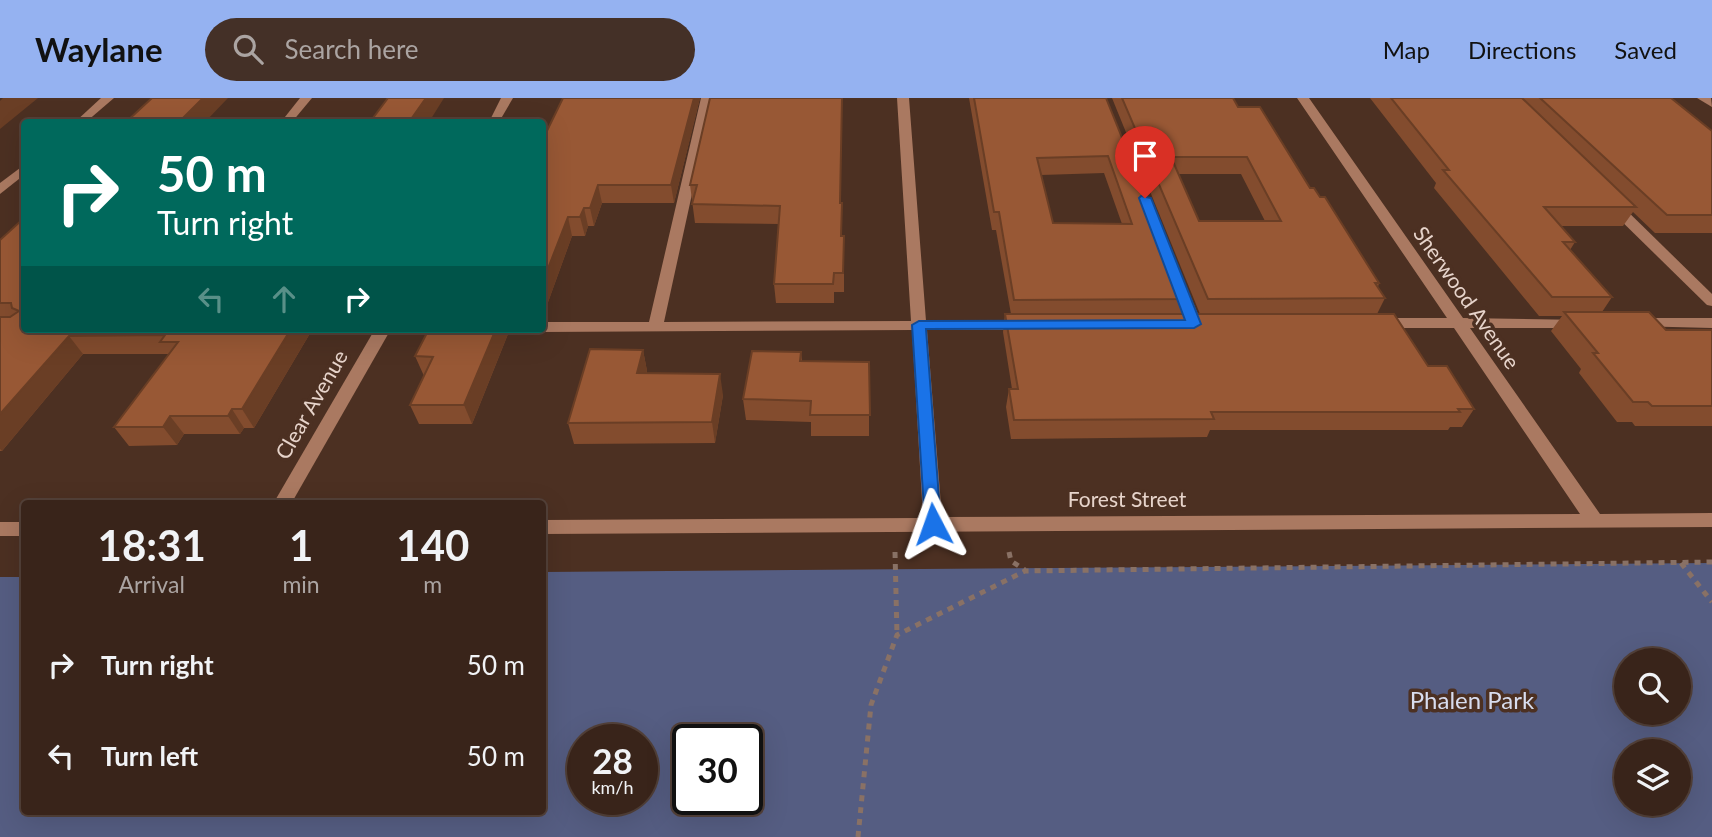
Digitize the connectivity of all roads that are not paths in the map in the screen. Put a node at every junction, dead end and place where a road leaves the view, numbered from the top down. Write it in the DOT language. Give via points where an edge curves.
graph roads {
  1 [pos="108,98"];
  2 [pos="306,98"];
  3 [pos="507,98"];
  4 [pos="707,98"];
  5 [pos="903,98"];
  6 [pos="1303,98"];
  7 [pos="1703,98"];
  8 [pos="1712,104"];
  9 [pos="84,119"];
  10 [pos="288,119"];
  11 [pos="496,119"];
  12 [pos="21,172"];
  13 [pos="0,190"];
  14 [pos="1603,195"];
  15 [pos="1174,274"];
  16 [pos="1712,302"];
  17 [pos="1353,323"];
  18 [pos="1457,323"];
  19 [pos="1600,323"];
  20 [pos="1628,323"];
  21 [pos="1712,323"];
  22 [pos="1043,324"];
  23 [pos="1194,324"];
  24 [pos="656,325"];
  25 [pos="919,325"];
  26 [pos="546,327"];
  27 [pos="381,333"];
  28 [pos="284,500"];
  29 [pos="1712,520"];
  30 [pos="1595,521"];
  31 [pos="933,524"];
  32 [pos="546,527"];
  33 [pos="0,529"];
  34 [pos="21,529"];
  1 -- 9 [label="street"];
  2 -- 10 [label="street"];
  3 -- 11 [label="street"];
  4 -- 24 [label="street"];
  5 -- 25 [label="street"];
  6 -- 18 [label="street, Sherwood Avenue"];
  7 -- 8 [label="street"];
  12 -- 13 [label="street"];
  14 -- 16 [label="street"];
  15 -- 23 [label="street"];
  17 -- 18 [label="street"];
  18 -- 19 [label="street"];
  18 -- 30 [label="street, Sherwood Avenue"];
  20 -- 21 [label="street"];
  22 -- 25 [label="street"];
  24 -- 25 [label="street"];
  24 -- 26 [label="street"];
  25 -- 31 [label="street"];
  27 -- 28 [label="street, Clear Avenue"];
  29 -- 30 [label="street, Forest Street"];
  30 -- 31 [label="street, Forest Street"];
  31 -- 32 [label="street, Forest Street"];
  33 -- 34 [label="street"];
}
